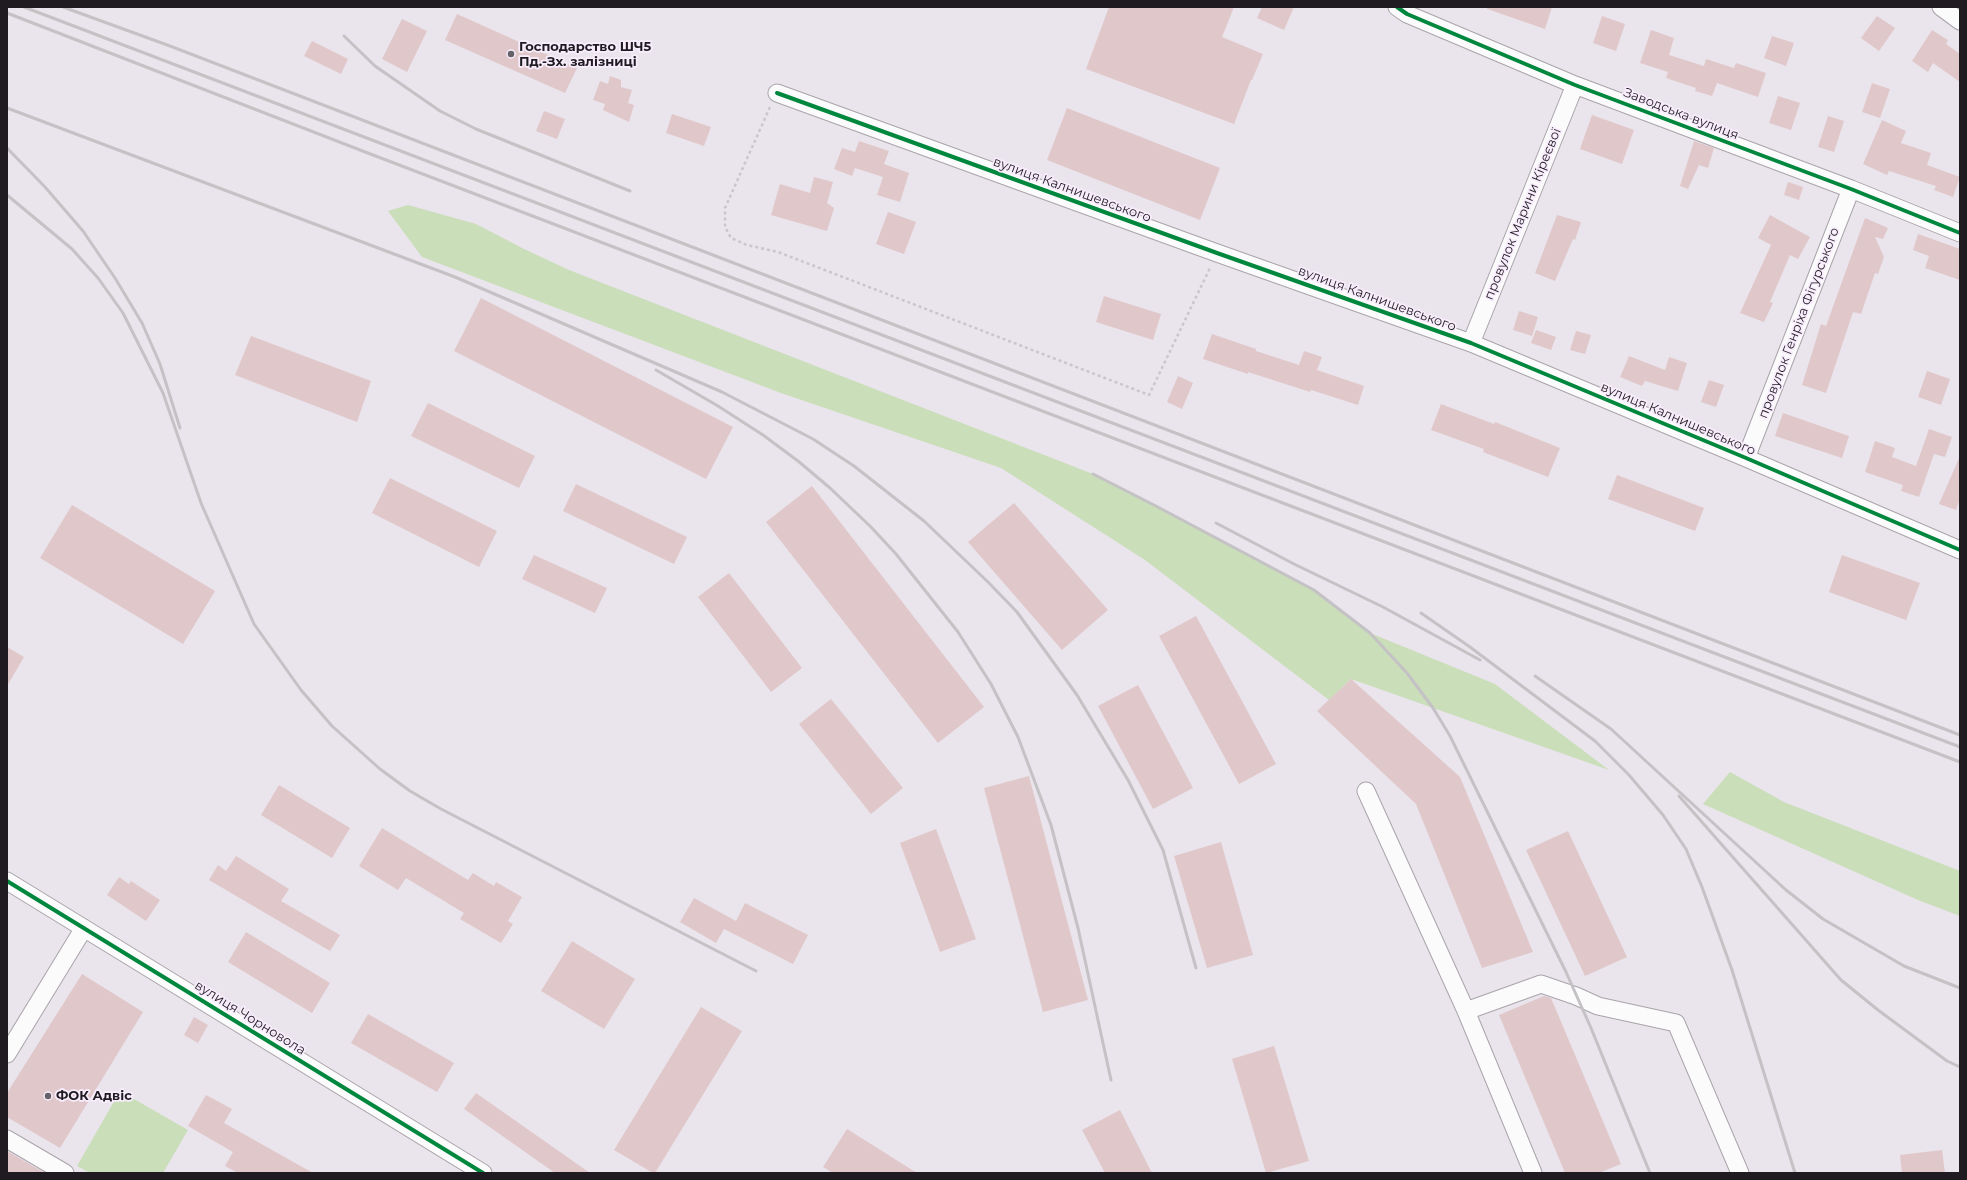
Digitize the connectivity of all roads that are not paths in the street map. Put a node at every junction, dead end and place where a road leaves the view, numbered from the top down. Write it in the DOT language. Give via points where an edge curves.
graph roads {
  1 [pos="1397,7"];
  2 [pos="1941,7"];
  3 [pos="1960,21"];
  4 [pos="1575,84"];
  5 [pos="777,93"];
  6 [pos="1851,189"];
  7 [pos="1960,233"];
  8 [pos="1471,343"];
  9 [pos="1746,458"];
  10 [pos="1960,550"];
  11 [pos="1366,791"];
  12 [pos="7,881"];
  13 [pos="84,928"];
  14 [pos="1466,1011"];
  15 [pos="7,1054"];
  16 [pos="7,1139"];
  17 [pos="64,1173"];
  18 [pos="484,1173"];
  19 [pos="1533,1173"];
  20 [pos="1740,1173"];
  1 -- 4 [label="street, Заводська вулиця" via="1407,14"];
  2 -- 3 [label="street"];
  4 -- 6 [label="street, Заводська вулиця"];
  4 -- 8 [label="street, провулок Марини Кіреєвої"];
  5 -- 8 [label="street, вулиця Калнишевського"];
  6 -- 7 [label="street, Заводська вулиця"];
  6 -- 9 [label="street, провулок Генріха Фігурського"];
  8 -- 9 [label="street, вулиця Калнишевського"];
  9 -- 10 [label="street, вулиця Калнишевського"];
  11 -- 14 [label="street"];
  12 -- 13 [label="street, вулиця Чорновола"];
  13 -- 15 [label="street"];
  13 -- 18 [label="street, вулиця Чорновола"];
  14 -- 19 [label="street"];
  14 -- 20 [label="street" via="1541,984 1598,1006 1676,1023"];
  16 -- 17 [label="street"];
}
